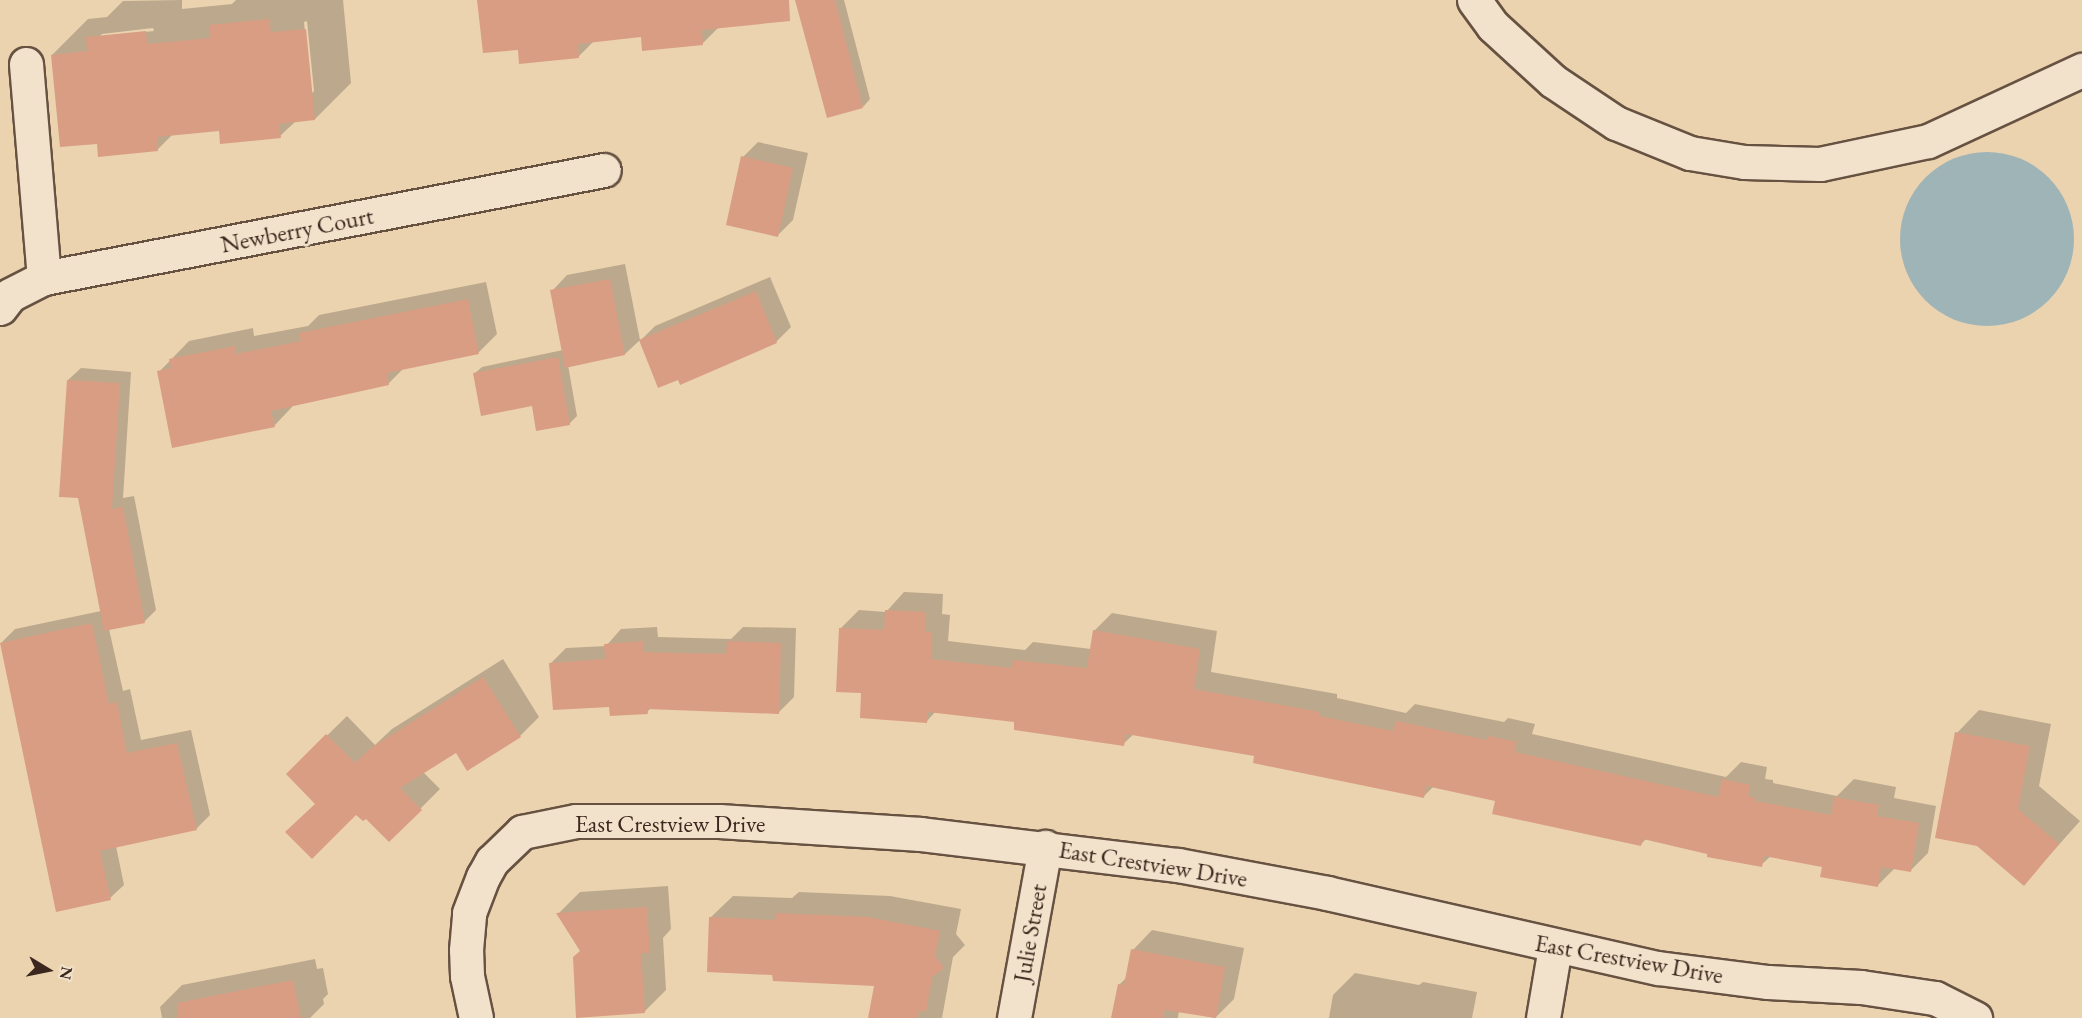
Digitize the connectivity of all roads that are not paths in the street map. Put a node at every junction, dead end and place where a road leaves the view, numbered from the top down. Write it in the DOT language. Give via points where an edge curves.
graph roads {
  1 [pos="1474,0"];
  2 [pos="26,64"];
  3 [pos="2082,70"];
  4 [pos="604,170"];
  5 [pos="44,278"];
  6 [pos="0,308"];
  7 [pos="1045,847"];
  8 [pos="1556,947"];
  9 [pos="476,1018"];
  10 [pos="1014,1018"];
  11 [pos="1543,1018"];
  12 [pos="1975,1018"];
  1 -- 3 [label="street" via="1493,26 1553,81 1616,123 1690,153 1744,162 1820,164 1928,141"];
  2 -- 5 [label="street"];
  4 -- 5 [label="street, Newberry Court"];
  5 -- 6 [label="street, Newberry Court" via="10,295"];
  7 -- 8 [label="street, East Crestview Drive" via="1178,865 1328,893"];
  7 -- 9 [label="street, East Crestview Drive" via="921,834 719,821 576,820 522,832 492,861 469,913 467,976"];
  7 -- 10 [label="street, Julie Street"];
  8 -- 11 [label="street"];
  8 -- 12 [label="street, East Crestview Drive" via="1658,968 1935,998"];
}
